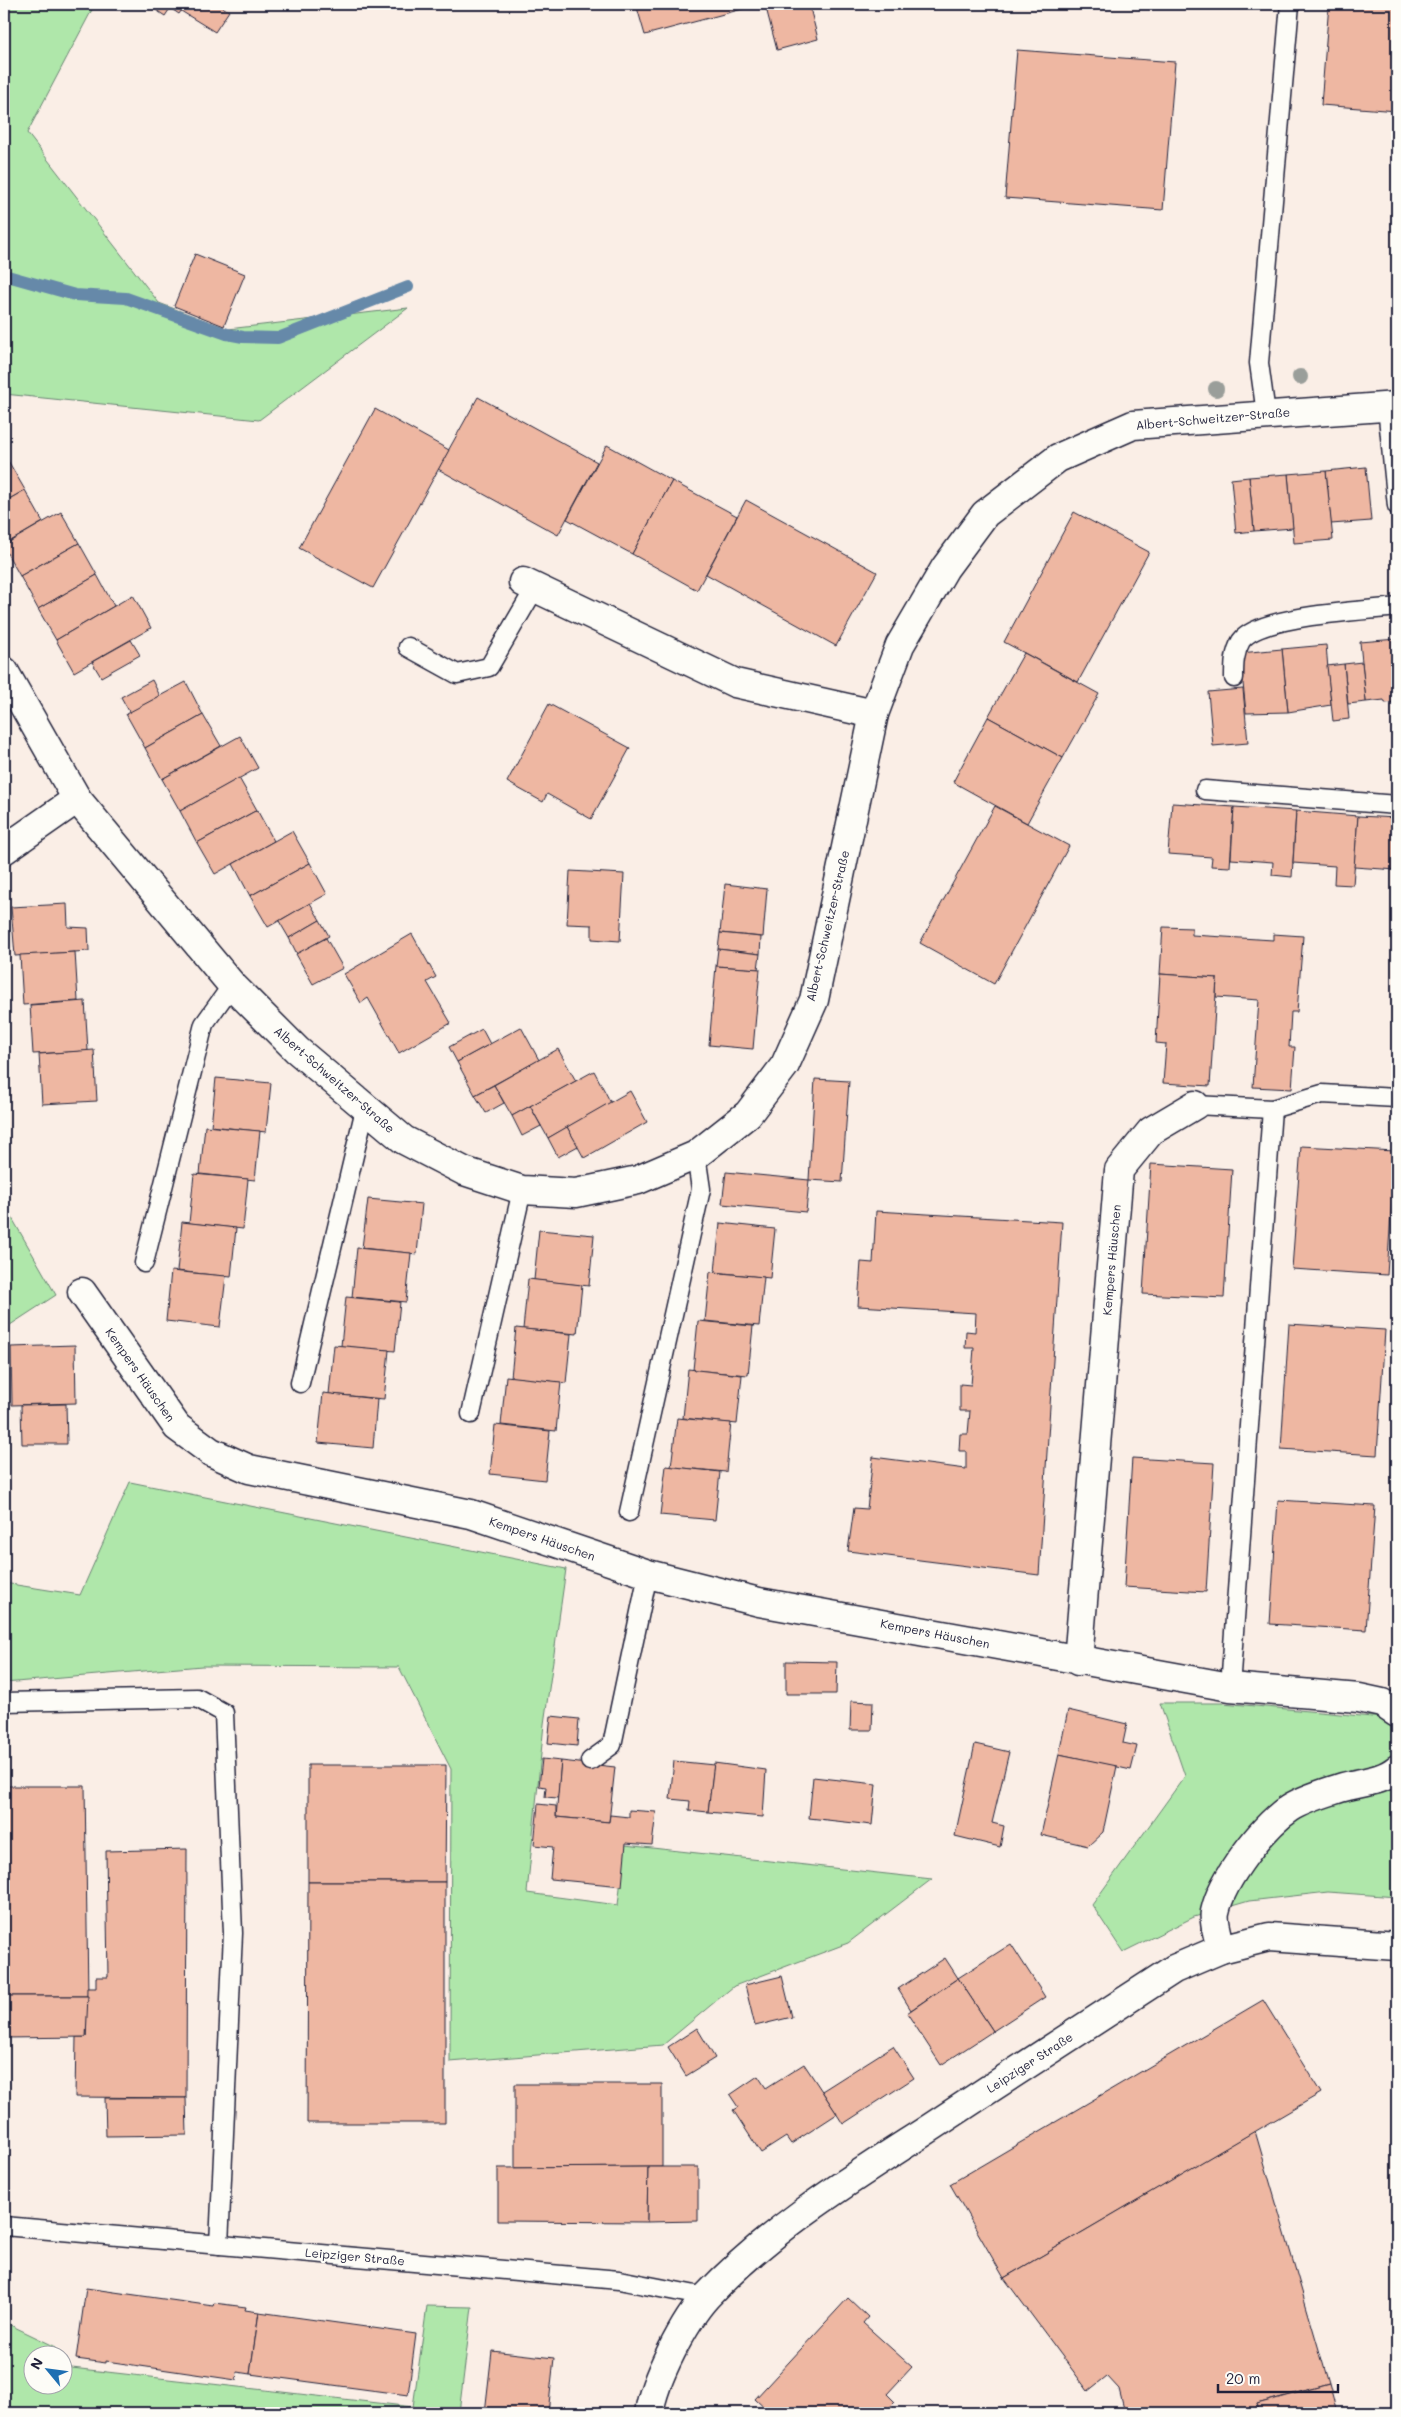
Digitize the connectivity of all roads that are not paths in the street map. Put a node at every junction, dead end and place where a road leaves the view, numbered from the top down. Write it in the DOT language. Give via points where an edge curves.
graph roads {
  1 [pos="1290,4"];
  2 [pos="1392,406"];
  3 [pos="1266,414"];
  4 [pos="1397,506"];
  5 [pos="529,585"];
  6 [pos="1397,607"];
  7 [pos="408,647"];
  8 [pos="4,672"];
  9 [pos="1234,678"];
  10 [pos="874,714"];
  11 [pos="1205,790"];
  12 [pos="77,799"];
  13 [pos="1397,805"];
  14 [pos="4,850"];
  15 [pos="232,985"];
  16 [pos="1397,1098"];
  17 [pos="1195,1105"];
  18 [pos="365,1109"];
  19 [pos="1272,1109"];
  20 [pos="696,1155"];
  21 [pos="522,1190"];
  22 [pos="144,1263"];
  23 [pos="82,1292"];
  24 [pos="300,1383"];
  25 [pos="471,1414"];
  26 [pos="629,1512"];
  27 [pos="648,1574"];
  28 [pos="1078,1661"];
  29 [pos="1230,1687"];
  30 [pos="4,1702"];
  31 [pos="1397,1714"];
  32 [pos="590,1761"];
  33 [pos="1397,1769"];
  34 [pos="1397,1946"];
  35 [pos="1221,1949"];
  36 [pos="4,2226"];
  37 [pos="219,2245"];
  38 [pos="706,2297"];
  39 [pos="649,2413"];
  1 -- 3 [label="lane" via="1259,363"];
  2 -- 3 [label="street, Albert-Schweitzer-Straße"];
  2 -- 4 [label="lane"];
  3 -- 10 [label="street, Albert-Schweitzer-Straße" via="1133,425 1058,458 985,514 945,568 900,645"];
  5 -- 7 [label="lane" via="489,667 457,674"];
  5 -- 10 [label="street" via="735,683"];
  6 -- 9 [label="lane" via="1264,625 1242,640 1234,661"];
  8 -- 12 [label="street, Albert-Schweitzer-Straße"];
  10 -- 20 [label="street, Albert-Schweitzer-Straße" via="814,1000 785,1065 748,1114"];
  11 -- 13 [label="lane"];
  12 -- 14 [label="street"];
  12 -- 15 [label="street, Albert-Schweitzer-Straße"];
  15 -- 18 [label="street, Albert-Schweitzer-Straße" via="297,1050"];
  15 -- 22 [label="lane" via="204,1024"];
  16 -- 19 [label="lane" via="1322,1094"];
  17 -- 19 [label="lane"];
  17 -- 28 [label="street, Kempers Häuschen" via="1151,1131 1119,1170"];
  18 -- 21 [label="street, Albert-Schweitzer-Straße" via="404,1140 455,1167"];
  18 -- 24 [label="lane"];
  19 -- 29 [label="lane"];
  20 -- 21 [label="street, Albert-Schweitzer-Straße" via="638,1180 576,1193"];
  20 -- 26 [label="lane" via="701,1189"];
  21 -- 25 [label="lane"];
  23 -- 27 [label="street, Kempers Häuschen" via="177,1427 211,1452 249,1469 471,1514"];
  27 -- 28 [label="street, Kempers Häuschen" via="759,1602"];
  27 -- 32 [label="lane" via="612,1745"];
  28 -- 29 [label="street, Kempers Häuschen"];
  29 -- 31 [label="street, Kempers Häuschen" via="1359,1698 1382,1703"];
  30 -- 37 [label="lane" via="197,1698 224,1713 233,1933"];
  33 -- 35 [label="street" via="1389,1775 1341,1788 1292,1807 1264,1830 1240,1862 1215,1913"];
  34 -- 35 [label="street, Leipziger Straße" via="1269,1937"];
  35 -- 38 [label="street, Leipziger Straße" via="1174,1968 822,2198 757,2248"];
  36 -- 37 [label="lane, Leipziger Straße"];
  37 -- 38 [label="lane, Leipziger Straße" via="619,2280"];
  38 -- 39 [label="street, Leipziger Straße" via="671,2350"];
}
